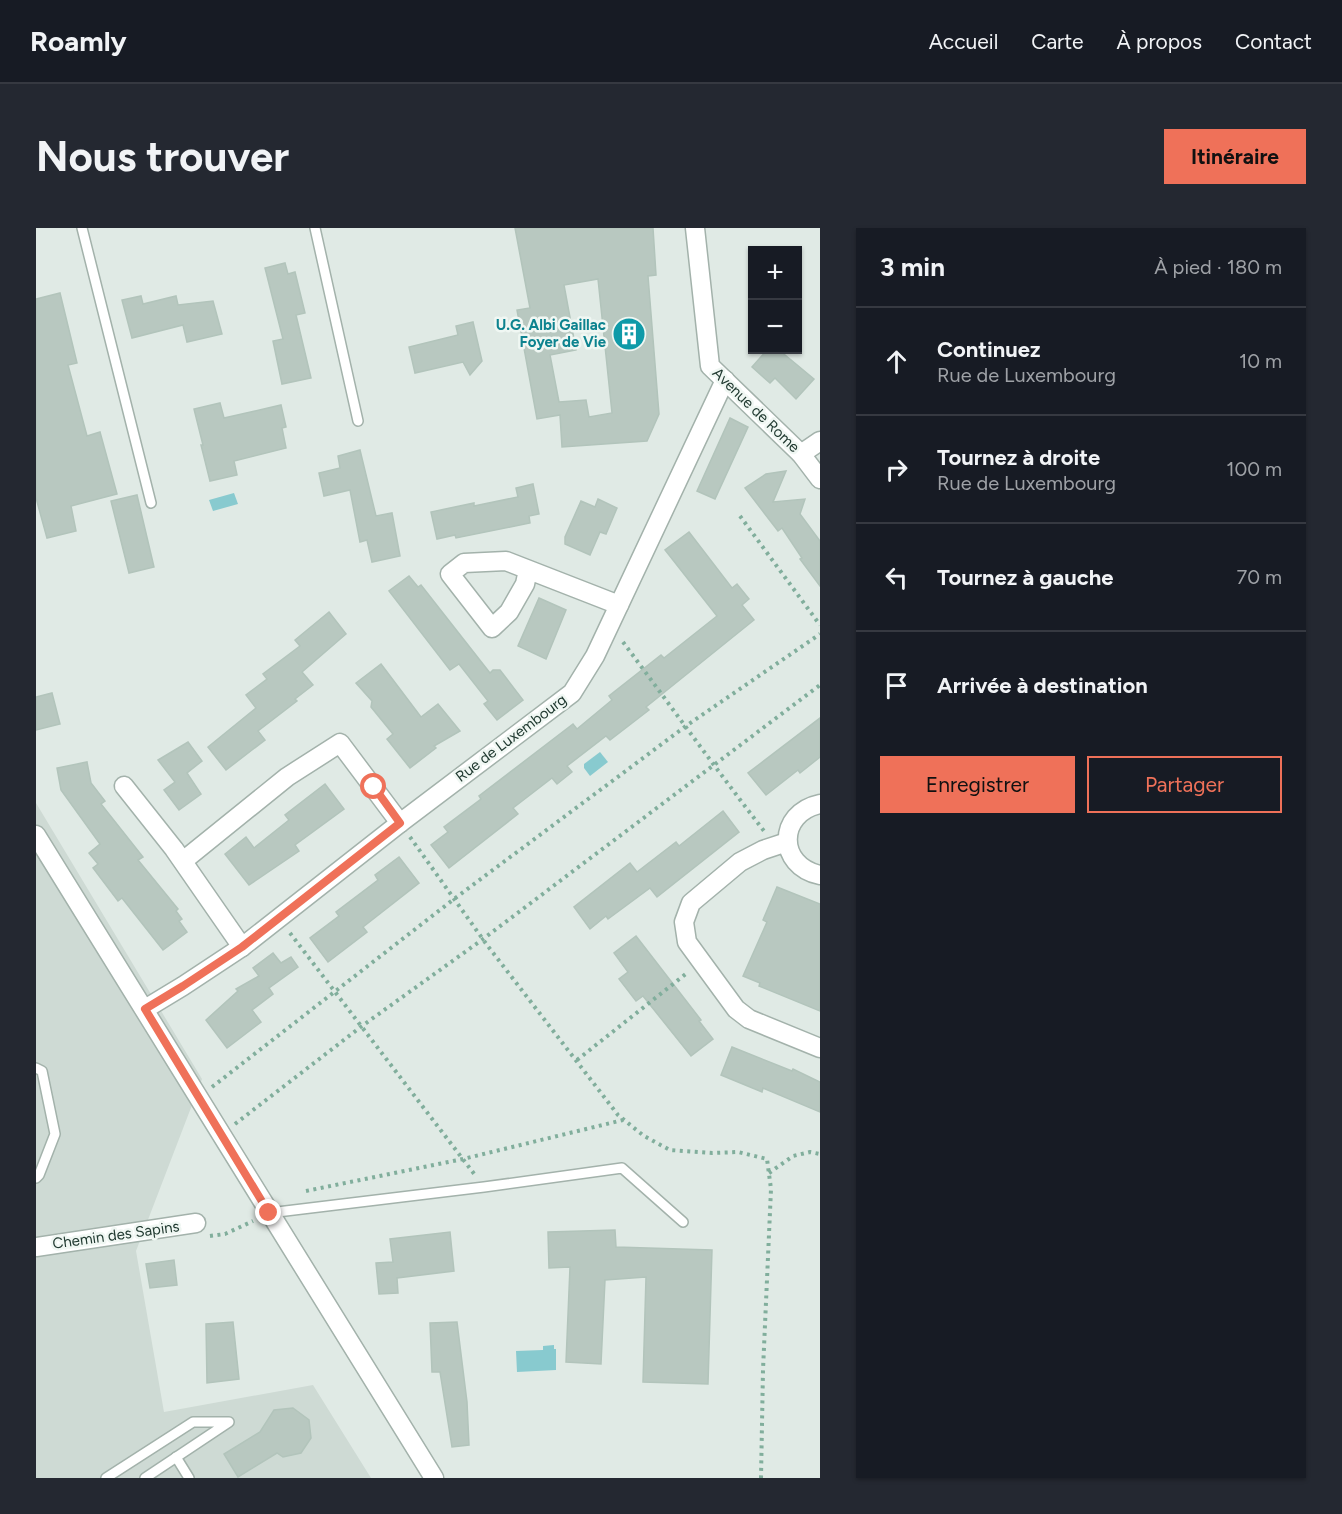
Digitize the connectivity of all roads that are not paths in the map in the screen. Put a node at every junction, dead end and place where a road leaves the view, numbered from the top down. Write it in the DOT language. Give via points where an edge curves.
graph roads {
  1 [pos="82,228"];
  2 [pos="315,228"];
  3 [pos="695,228"];
  4 [pos="725,380"];
  5 [pos="358,421"];
  6 [pos="820,441"];
  7 [pos="801,454"];
  8 [pos="820,479"];
  9 [pos="151,503"];
  10 [pos="528,570"];
  11 [pos="619,605"];
  12 [pos="124,786"];
  13 [pos="820,804"];
  14 [pos="400,823"];
  15 [pos="36,835"];
  16 [pos="781,844"];
  17 [pos="183,861"];
  18 [pos="820,875"];
  19 [pos="242,947"];
  20 [pos="145,1009"];
  21 [pos="820,1048"];
  22 [pos="36,1068"];
  23 [pos="36,1178"];
  24 [pos="269,1213"];
  25 [pos="683,1222"];
  26 [pos="196,1223"];
  27 [pos="36,1247"];
  28 [pos="176,1457"];
  29 [pos="106,1478"];
  30 [pos="145,1478"];
  31 [pos="189,1478"];
  32 [pos="434,1478"];
  1 -- 9 [label="lane"];
  2 -- 5 [label="lane"];
  3 -- 4 [label="street, Avenue de Rome" via="710,366"];
  4 -- 7 [label="street, Avenue de Rome"];
  4 -- 11 [label="street, Rue de Luxembourg"];
  6 -- 7 [label="street"];
  7 -- 8 [label="street, Avenue de Rome"];
  10 -- 11 [label="street"];
  11 -- 14 [label="street, Rue de Luxembourg" via="572,693"];
  12 -- 17 [label="street"];
  13 -- 16 [label="street" via="810,806 793,820"];
  14 -- 17 [label="street" via="340,742 287,777"];
  14 -- 19 [label="street, Rue de Luxembourg"];
  15 -- 20 [label="street"];
  16 -- 18 [label="street" via="797,865"];
  16 -- 21 [label="street" via="740,862 691,903 684,922 687,942 736,1009 749,1019"];
  17 -- 19 [label="street"];
  19 -- 20 [label="street, Rue de Luxembourg"];
  20 -- 24 [label="street"];
  22 -- 23 [label="lane" via="42,1071 55,1134"];
  24 -- 25 [label="lane" via="622,1168"];
  24 -- 32 [label="street"];
  26 -- 27 [label="street, Chemin des Sapins"];
  28 -- 29 [label="lane" via="229,1422 194,1422"];
  28 -- 30 [label="lane"];
  28 -- 31 [label="lane"];
}
